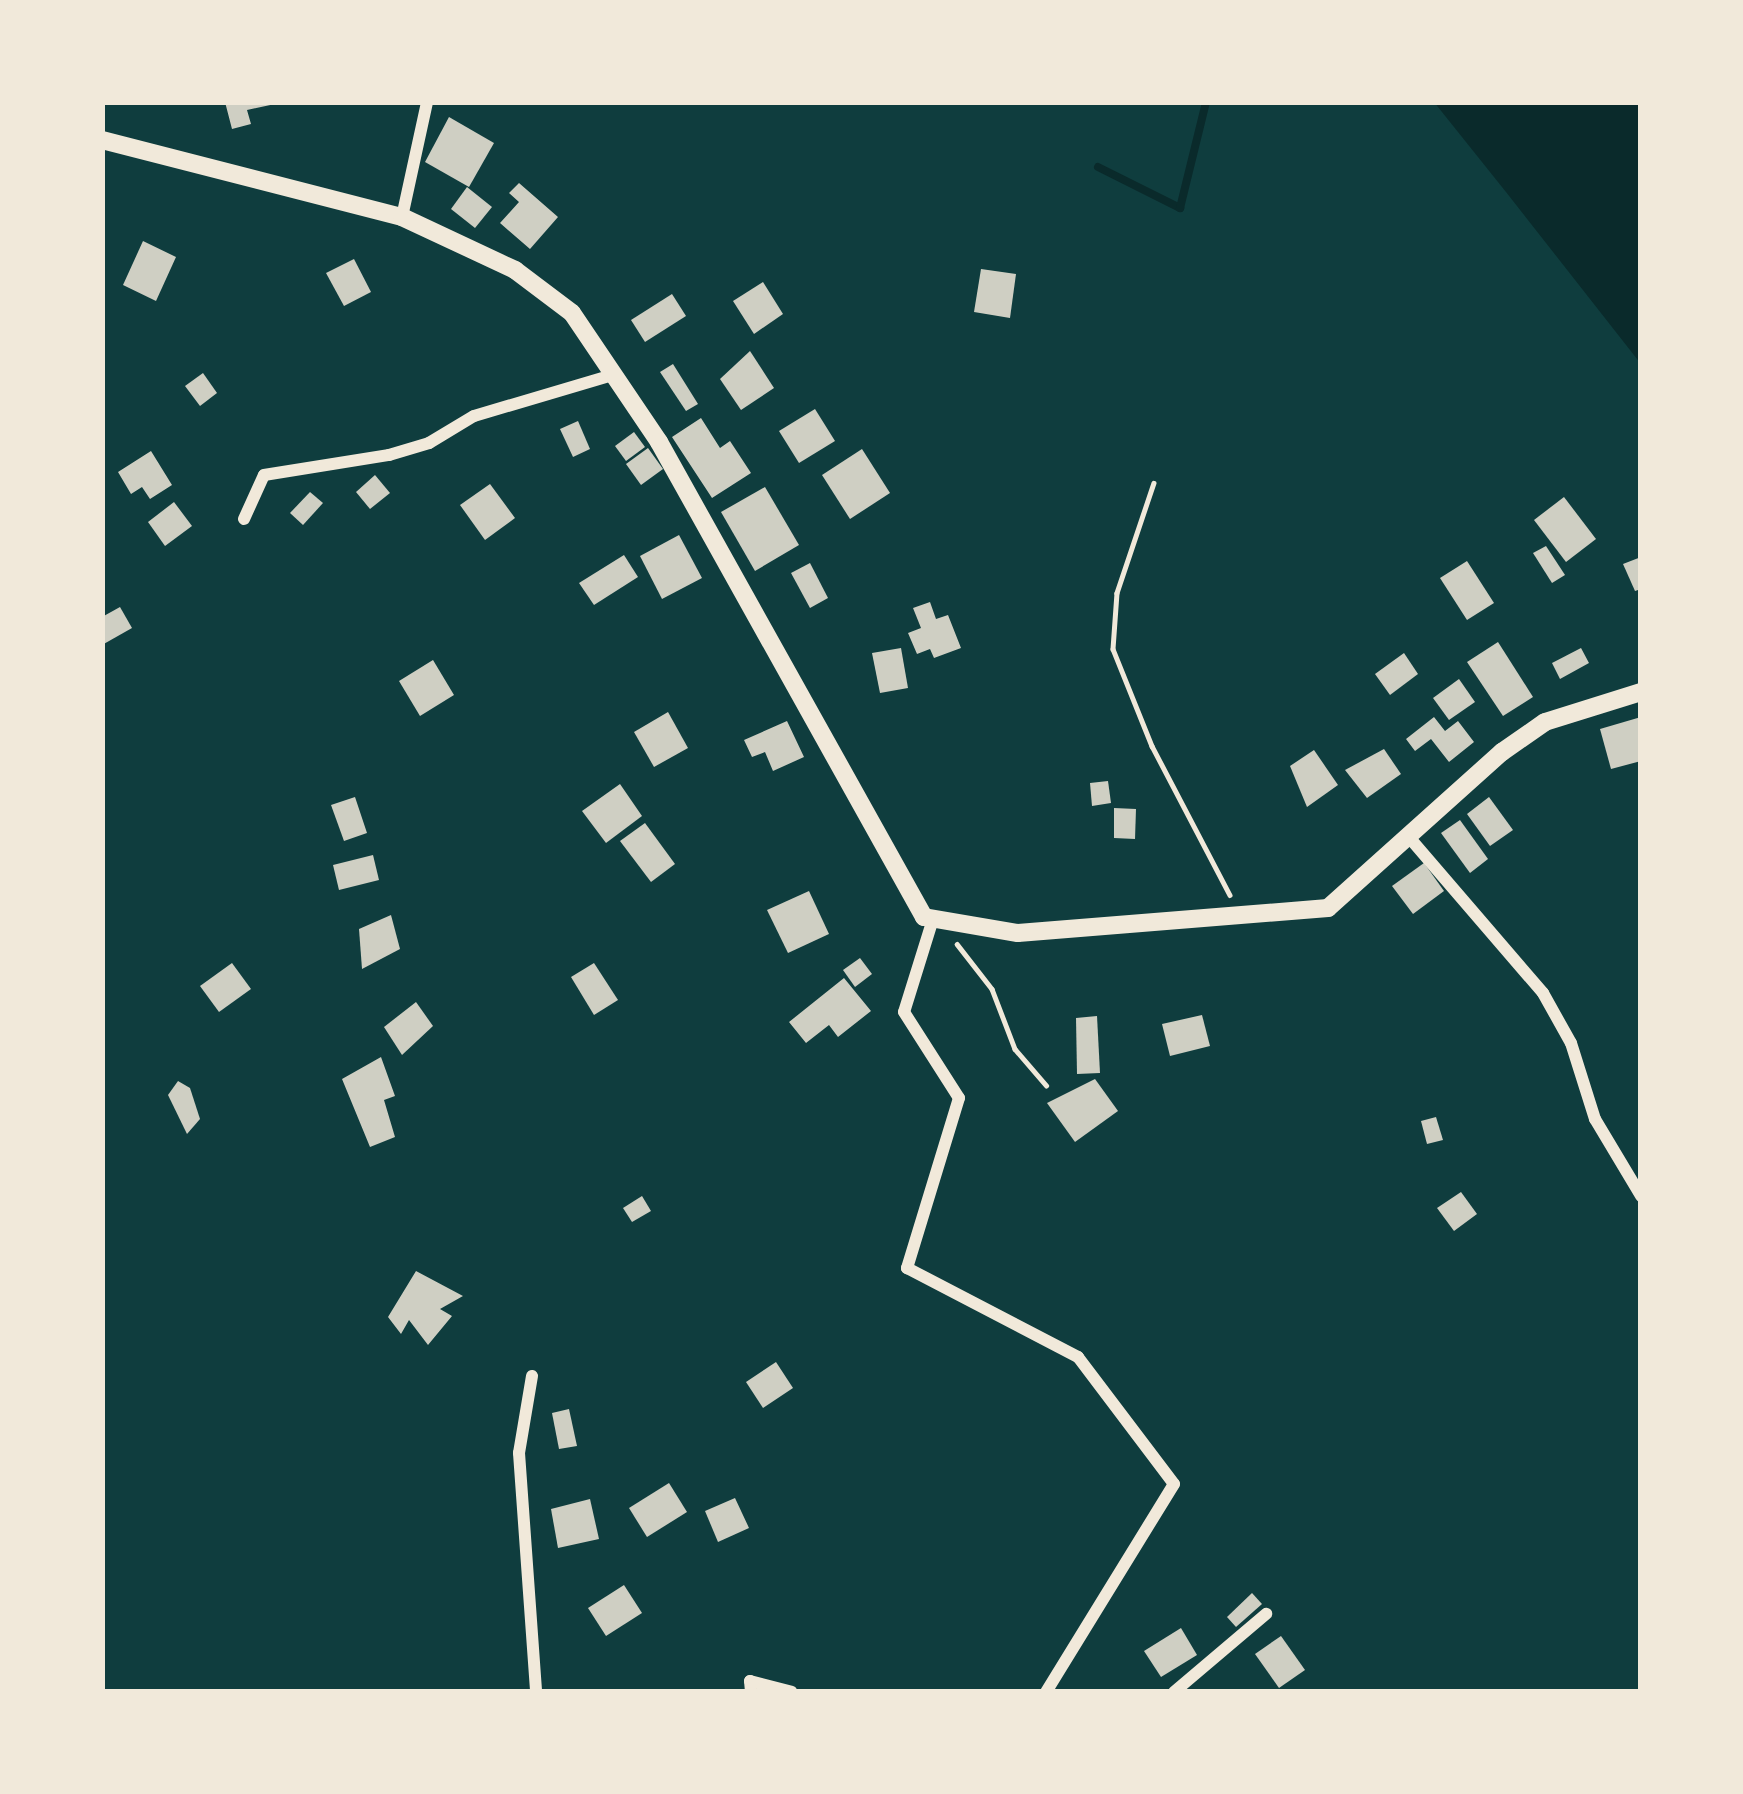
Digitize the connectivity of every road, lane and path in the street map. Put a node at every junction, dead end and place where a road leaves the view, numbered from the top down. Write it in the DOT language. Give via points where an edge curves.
graph roads {
  1 [pos="427,102"];
  2 [pos="102,140"];
  3 [pos="402,217"];
  4 [pos="617,374"];
  5 [pos="1154,483"];
  6 [pos="244,519"];
  7 [pos="1641,692"];
  8 [pos="1408,836"];
  9 [pos="1238,918"];
  10 [pos="933,919"];
  11 [pos="1046,1085"];
  12 [pos="1641,1196"];
  13 [pos="532,1376"];
  14 [pos="1266,1614"];
  15 [pos="536,1692"];
  16 [pos="751,1692"];
  17 [pos="792,1692"];
  18 [pos="1046,1692"];
  19 [pos="1174,1692"];
  1 -- 3 [label="street"];
  2 -- 3 [label="main road"];
  3 -- 4 [label="main road" via="514,270 572,313"];
  4 -- 6 [label="street" via="474,416 409,449 264,476"];
  4 -- 10 [label="main road" via="924,917"];
  5 -- 9 [label="path" via="1117,593 1113,649"];
  7 -- 8 [label="main road" via="1545,722"];
  8 -- 9 [label="main road" via="1328,908"];
  8 -- 12 [label="street" via="1543,994 1571,1043 1594,1119"];
  9 -- 10 [label="main road" via="1018,933"];
  10 -- 11 [label="path" via="992,989 1001,1025"];
  10 -- 18 [label="street" via="904,1012 959,1098 907,1268 1078,1358 1174,1484"];
  13 -- 15 [label="street" via="519,1453"];
  14 -- 19 [label="street"];
  16 -- 17 [label="street" via="750,1682"];
}
